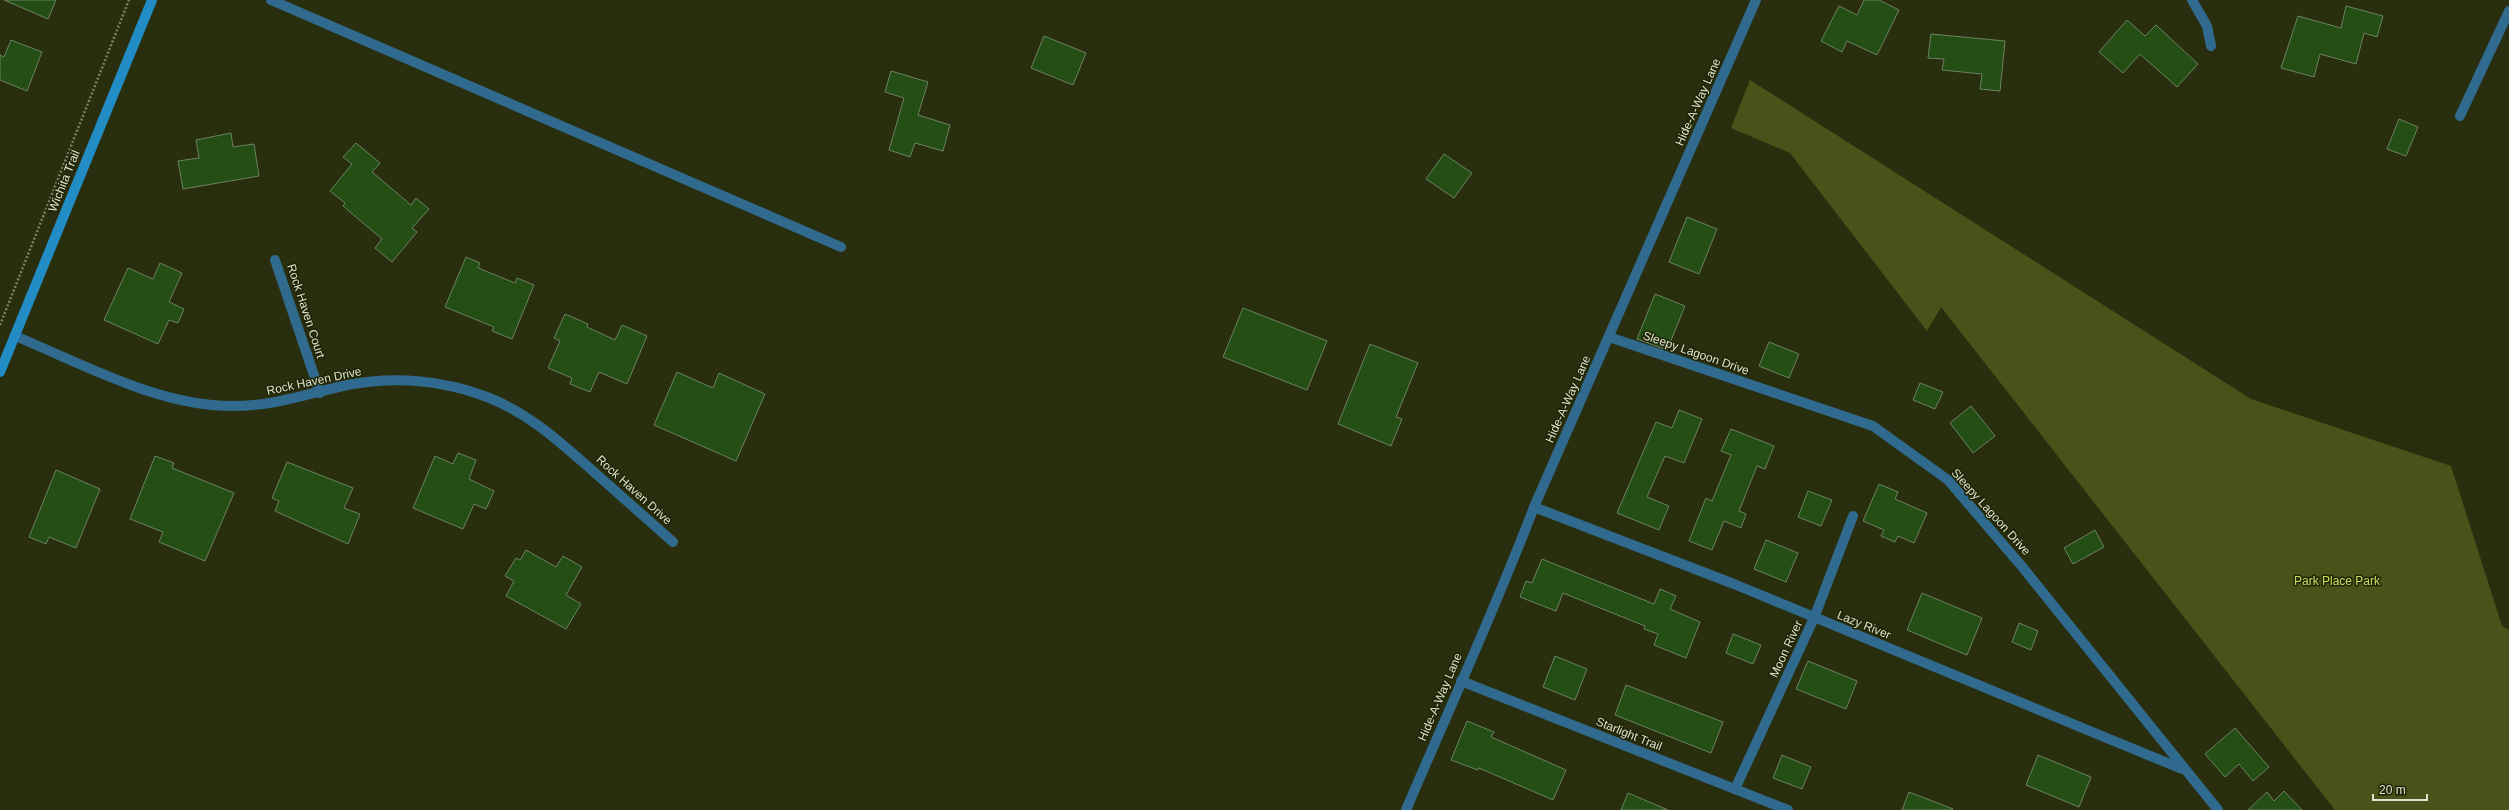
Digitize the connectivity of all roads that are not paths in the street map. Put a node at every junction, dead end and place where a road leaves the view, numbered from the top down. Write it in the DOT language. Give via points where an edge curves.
graph roads {
  1 [pos="152,0"];
  2 [pos="271,0"];
  3 [pos="1756,0"];
  4 [pos="2192,0"];
  5 [pos="2509,11"];
  6 [pos="2211,46"];
  7 [pos="2460,116"];
  8 [pos="841,247"];
  9 [pos="275,260"];
  10 [pos="15,336"];
  11 [pos="1609,337"];
  12 [pos="0,372"];
  13 [pos="320,393"];
  14 [pos="1534,508"];
  15 [pos="1853,516"];
  16 [pos="673,542"];
  17 [pos="1814,618"];
  18 [pos="1461,681"];
  19 [pos="2183,770"];
  20 [pos="1735,790"];
  21 [pos="1406,810"];
  22 [pos="1788,810"];
  23 [pos="2218,810"];
  1 -- 10 [label="street, Wichita Trail"];
  2 -- 8 [label="street"];
  3 -- 11 [label="street, Hide-A-Way Lane"];
  4 -- 6 [label="street" via="2207,26"];
  5 -- 7 [label="street"];
  9 -- 13 [label="street, Rock Haven Court"];
  10 -- 12 [label="street, Wichita Trail"];
  10 -- 13 [label="street, Rock Haven Drive" via="146,390 187,402 252,406 285,402"];
  11 -- 14 [label="street, Hide-A-Way Lane"];
  11 -- 19 [label="street, Sleepy Lagoon Drive" via="1873,426 1948,480 2024,569"];
  13 -- 16 [label="street, Rock Haven Drive" via="357,383 411,381 446,385 488,398 517,411 551,434"];
  14 -- 17 [label="street, Lazy River" via="1734,584"];
  14 -- 18 [label="street, Hide-A-Way Lane" via="1503,589"];
  15 -- 17 [label="street, Moon River"];
  17 -- 19 [label="street, Lazy River"];
  17 -- 20 [label="street, Moon River"];
  18 -- 20 [label="street, Starlight Trail"];
  18 -- 21 [label="street, Hide-A-Way Lane"];
  19 -- 23 [label="street, Sleepy Lagoon Drive"];
  20 -- 22 [label="street, Starlight Trail"];
}
